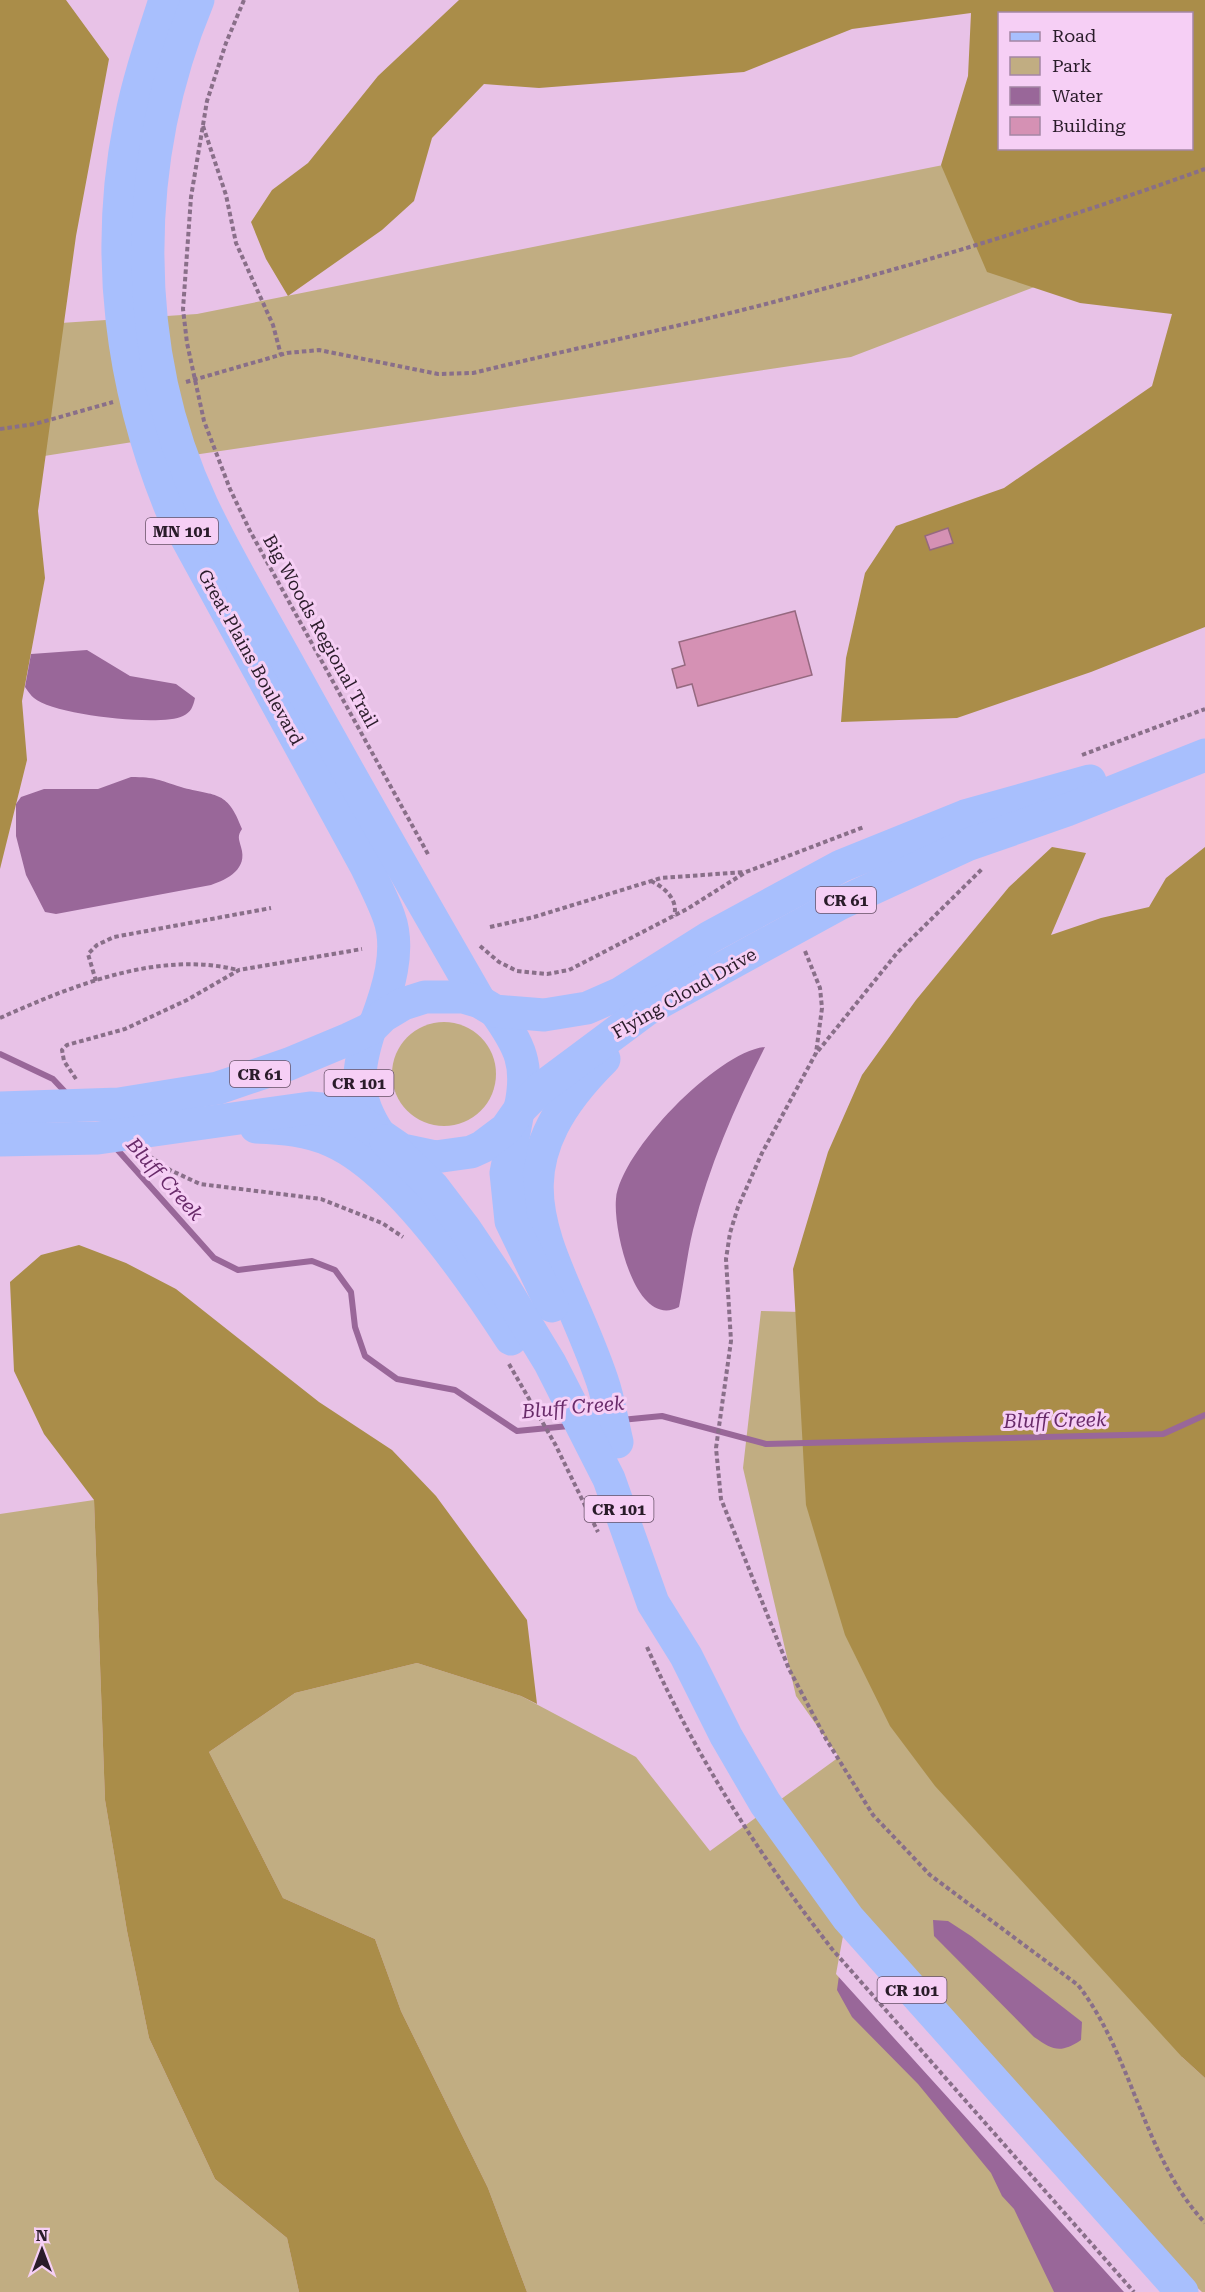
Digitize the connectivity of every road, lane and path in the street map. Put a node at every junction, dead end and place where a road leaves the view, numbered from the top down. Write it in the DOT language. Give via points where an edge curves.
graph roads {
  1 [pos="165,0"];
  2 [pos="198,0"];
  3 [pos="244,0"];
  4 [pos="202,126"];
  5 [pos="1205,169"];
  6 [pos="281,355"];
  7 [pos="249,364"];
  8 [pos="62,417"];
  9 [pos="0,429"];
  10 [pos="1205,753"];
  11 [pos="868,825"];
  12 [pos="988,862"];
  13 [pos="433,864"];
  14 [pos="746,872"];
  15 [pos="650,881"];
  16 [pos="271,908"];
  17 [pos="674,916"];
  18 [pos="490,927"];
  19 [pos="793,929"];
  20 [pos="473,939"];
  21 [pos="362,949"];
  22 [pos="758,949"];
  23 [pos="239,970"];
  24 [pos="96,981"];
  25 [pos="488,1006"];
  26 [pos="0,1018"];
  27 [pos="373,1025"];
  28 [pos="816,1054"];
  29 [pos="81,1085"];
  30 [pos="12,1108"];
  31 [pos="518,1113"];
  32 [pos="175,1132"];
  33 [pos="383,1137"];
  34 [pos="0,1140"];
  35 [pos="144,1153"];
  36 [pos="410,1242"];
  37 [pos="544,1362"];
  38 [pos="686,1656"];
  39 [pos="1205,2223"];
  40 [pos="1182,2292"];
  1 -- 27 [label="main road, Great Plains Boulevard / MN 101" via="136,95 122,174 118,276 130,380 152,459 172,511 366,866 390,918 391,967"];
  2 -- 25 [label="main road, Great Plains Boulevard / MN 101" via="164,112 148,229 153,329 173,428 202,505 236,570 359,793"];
  3 -- 4 [label="path, Big Woods Regional Trail" via="210,89"];
  4 -- 6 [label="path" via="226,195 236,243 273,325"];
  4 -- 13 [label="path, Big Woods Regional Trail" via="191,197 183,309 204,421 250,531"];
  5 -- 6 [label="path" via="1048,222 805,293 473,373 438,374 327,350"];
  6 -- 7 [label="path"];
  8 -- 9 [label="path"];
  10 -- 19 [label="main road, Flying Cloud Drive / CR 61" via="925,863"];
  10 -- 25 [label="main road, Flying Cloud Drive / CR 61" via="1028,798 902,840 805,884 669,961 621,993 587,1008 544,1015"];
  11 -- 14 [label="path"];
  12 -- 28 [label="path" via="905,944"];
  14 -- 15 [label="path" via="690,874"];
  14 -- 17 [label="path"];
  15 -- 17 [label="path" via="668,893 675,905"];
  15 -- 18 [label="path"];
  16 -- 24 [label="path" via="114,938 97,945 88,954"];
  17 -- 20 [label="path" via="579,967 547,974 508,968"];
  19 -- 22 [label="main road, Flying Cloud Drive / CR 61"];
  19 -- 28 [label="path" via="820,988 822,1016"];
  21 -- 23 [label="path"];
  22 -- 31 [label="main road, Flying Cloud Drive / CR 61" via="646,1010 540,1089"];
  22 -- 37 [label="main road" via="625,1039 574,1090 548,1132 538,1168 539,1212 546,1239"];
  23 -- 24 [label="path" via="213,964 164,966"];
  23 -- 29 [label="path" via="125,1029 65,1046 64,1060"];
  24 -- 26 [label="path"];
  25 -- 27 [label="main road, Flying Cloud Drive / CR 61" via="463,997 425,997 403,1004"];
  25 -- 31 [label="main road" via="515,1039 522,1055 525,1079"];
  27 -- 30 [label="main road, Flying Cloud Drive / CR 61" via="218,1088 144,1101"];
  27 -- 33 [label="main road, CR 101" via="362,1056 359,1086 367,1116"];
  28 -- 39 [label="path" via="762,1153 730,1233 726,1259 730,1341 716,1448 721,1499 789,1669 873,1815 930,1875 1078,1985 1110,2037 1159,2153"];
  31 -- 33 [label="main road, Flying Cloud Drive / CR 61" via="506,1129 483,1147 459,1156 423,1156 402,1150"];
  31 -- 37 [label="main road" via="506,1173 511,1221"];
  32 -- 33 [label="main road, Flying Cloud Drive / CR 61" via="310,1108 346,1114"];
  32 -- 34 [label="main road" via="106,1144"];
  32 -- 37 [label="main road" via="285,1129 320,1136 350,1150 373,1168 429,1228 486,1302"];
  33 -- 37 [label="main road, CR 101" via="433,1187 465,1229 502,1284"];
  35 -- 36 [label="path" via="200,1184 321,1199 382,1222"];
  37 -- 38 [label="main road, CR 101" via="653,1603"];
  37 -- 38 [label="main road, CR 101" via="603,1380 617,1442 666,1576"];
  38 -- 40 [label="main road, CR 101" via="765,1803 848,1918"];
}
